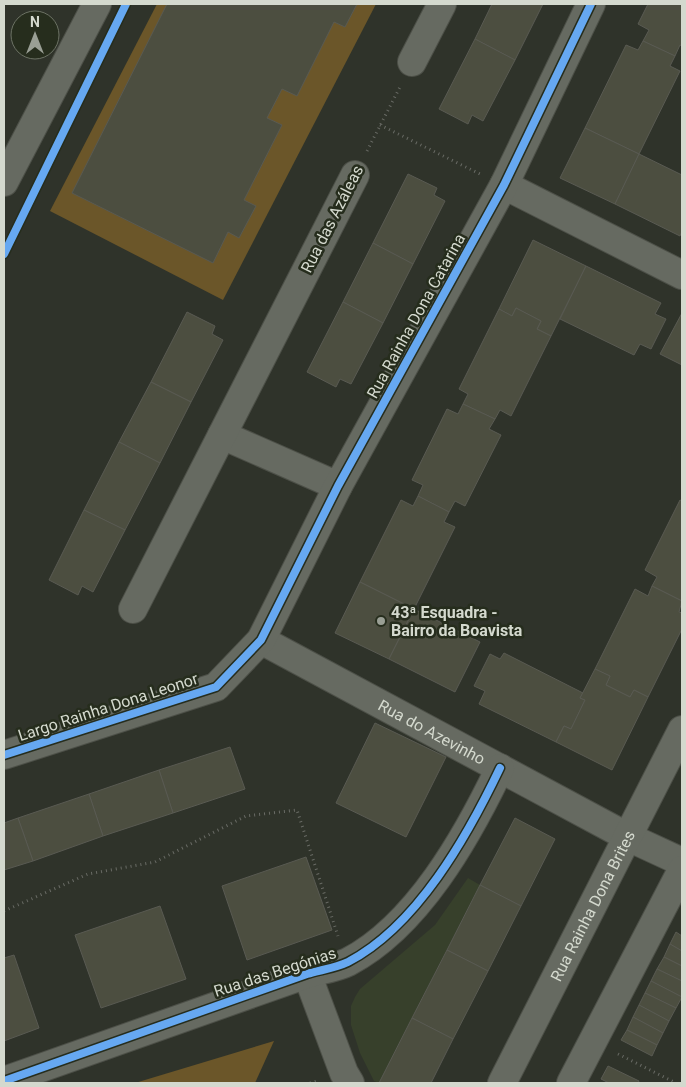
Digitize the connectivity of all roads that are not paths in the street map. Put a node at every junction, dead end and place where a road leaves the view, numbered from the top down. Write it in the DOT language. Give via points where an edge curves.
graph roads {
  1 [pos="97,4"];
  2 [pos="442,4"];
  3 [pos="592,4"];
  4 [pos="412,62"];
  5 [pos="355,175"];
  6 [pos="4,182"];
  7 [pos="504,185"];
  8 [pos="682,275"];
  9 [pos="222,435"];
  10 [pos="338,486"];
  11 [pos="133,609"];
  12 [pos="261,640"];
  13 [pos="682,730"];
  14 [pos="4,755"];
  15 [pos="500,768"];
  16 [pos="628,837"];
  17 [pos="682,862"];
  18 [pos="682,870"];
  19 [pos="307,974"];
  20 [pos="4,1081"];
  21 [pos="350,1083"];
  22 [pos="502,1083"];
  23 [pos="571,1083"];
  1 -- 6 [label="street"];
  2 -- 4 [label="street"];
  3 -- 7 [label="street, Rua Rainha Dona Catarina"];
  5 -- 9 [label="street, Rua das Azáleas"];
  7 -- 8 [label="street"];
  7 -- 10 [label="street, Rua Rainha Dona Catarina"];
  9 -- 10 [label="street"];
  9 -- 11 [label="street, Rua das Azáleas"];
  10 -- 12 [label="street, Rua Rainha Dona Catarina"];
  12 -- 14 [label="street, Largo Rainha Dona Leonor" via="216,686"];
  12 -- 15 [label="street, Rua do Azevinho"];
  13 -- 16 [label="street, Rua Rainha Dona Brites"];
  15 -- 16 [label="street, Rua do Azevinho"];
  15 -- 19 [label="street, Rua das Begónias" via="488,794 417,906 387,936 347,962"];
  16 -- 17 [label="street, Rua do Azevinho"];
  16 -- 22 [label="street, Rua Rainha Dona Brites"];
  18 -- 23 [label="street"];
  19 -- 20 [label="street, Rua das Begónias"];
  19 -- 21 [label="street"];
}
